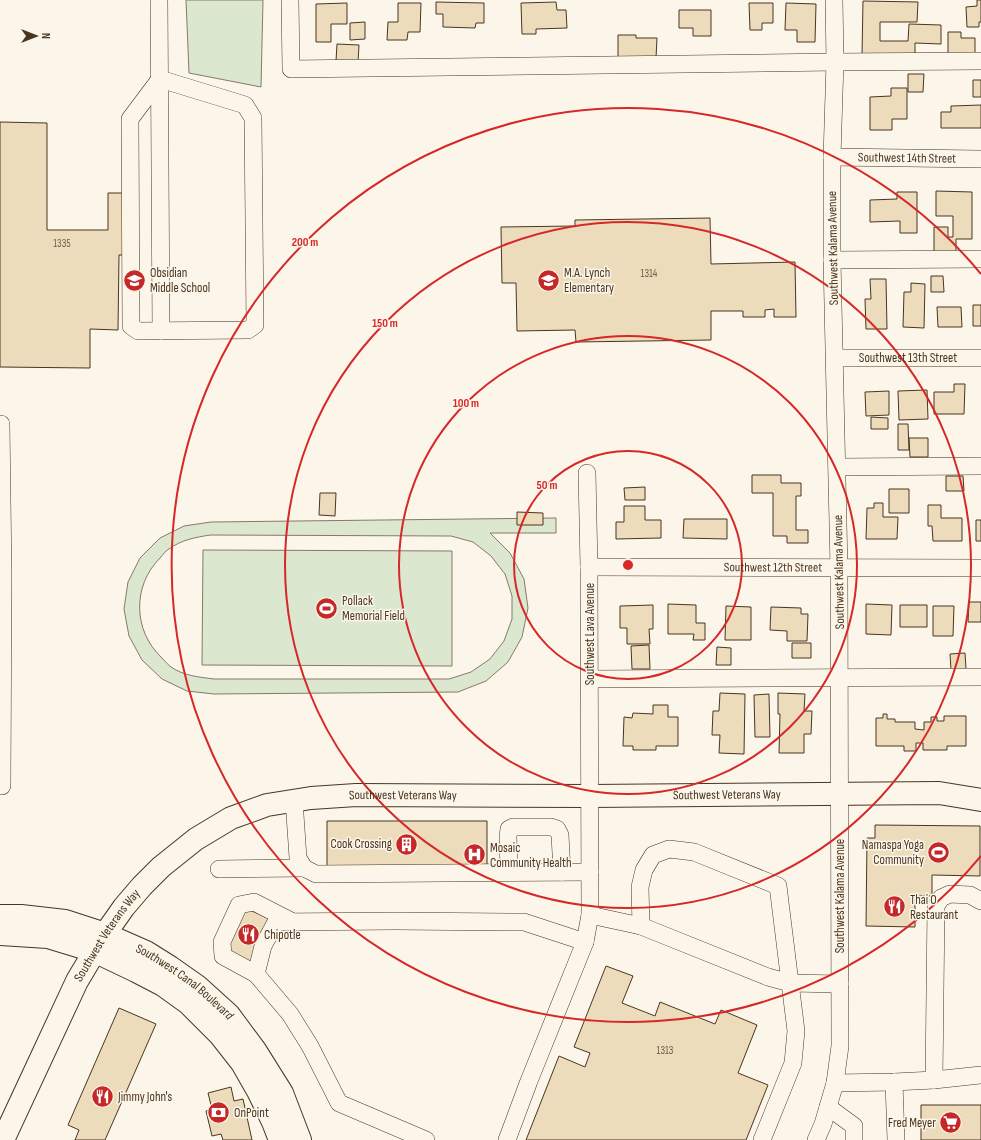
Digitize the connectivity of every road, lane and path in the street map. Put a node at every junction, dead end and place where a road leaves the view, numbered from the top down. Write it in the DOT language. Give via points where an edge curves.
graph roads {
  1 [pos="158,0"];
  2 [pos="290,0"];
  3 [pos="834,0"];
  4 [pos="981,61"];
  5 [pos="835,62"];
  6 [pos="160,80"];
  7 [pos="832,157"];
  8 [pos="981,159"];
  9 [pos="981,259"];
  10 [pos="832,260"];
  11 [pos="161,331"];
  12 [pos="835,358"];
  13 [pos="981,358"];
  14 [pos="2,424"];
  15 [pos="981,466"];
  16 [pos="837,467"];
  17 [pos="587,473"];
  18 [pos="589,567"];
  19 [pos="839,568"];
  20 [pos="981,568"];
  21 [pos="2,574"];
  22 [pos="981,677"];
  23 [pos="840,678"];
  24 [pos="590,680"];
  25 [pos="1,786"];
  26 [pos="840,793"];
  27 [pos="590,796"];
  28 [pos="294,800"];
  29 [pos="981,800"];
  30 [pos="304,868"];
  31 [pos="219,869"];
  32 [pos="509,872"];
  33 [pos="562,872"];
  34 [pos="590,872"];
  35 [pos="981,901"];
  36 [pos="590,915"];
  37 [pos="0,916"];
  38 [pos="293,922"];
  39 [pos="640,926"];
  40 [pos="0,934"];
  41 [pos="99,942"];
  42 [pos="585,942"];
  43 [pos="256,974"];
  44 [pos="790,983"];
  45 [pos="840,984"];
  46 [pos="981,1075"];
  47 [pos="934,1080"];
  48 [pos="894,1082"];
  49 [pos="835,1083"];
  50 [pos="828,1107"];
  51 [pos="818,1138"];
  52 [pos="3,1140"];
  53 [pos="280,1140"];
  54 [pos="300,1140"];
  55 [pos="426,1140"];
  56 [pos="507,1140"];
  57 [pos="762,1140"];
  58 [pos="854,1140"];
  59 [pos="896,1140"];
  1 -- 6 [label="street"];
  2 -- 5 [label="street" via="291,69"];
  3 -- 5 [label="street, Southwest Kalama Avenue"];
  4 -- 5 [label="street"];
  5 -- 7 [label="street, Southwest Kalama Avenue"];
  6 -- 11 [label="street"];
  6 -- 11 [label="street" via="130,119 131,326 138,331"];
  6 -- 11 [label="street" via="245,105 252,118 254,317 254,325 248,330"];
  7 -- 8 [label="street, Southwest 14th Street"];
  7 -- 10 [label="street, Southwest Kalama Avenue"];
  9 -- 10 [label="street"];
  10 -- 12 [label="street, Southwest Kalama Avenue"];
  12 -- 13 [label="street, Southwest 13th Street"];
  12 -- 16 [label="street, Southwest Kalama Avenue"];
  14 -- 21 [label="street"];
  15 -- 16 [label="street"];
  16 -- 19 [label="street, Southwest Kalama Avenue"];
  17 -- 18 [label="street, Southwest Lava Avenue"];
  18 -- 19 [label="street, Southwest 12th Street"];
  18 -- 24 [label="street, Southwest Lava Avenue"];
  19 -- 20 [label="street, Southwest 12th Street"];
  19 -- 23 [label="street, Southwest Kalama Avenue"];
  21 -- 25 [label="street"];
  22 -- 23 [label="street"];
  23 -- 24 [label="street"];
  23 -- 26 [label="street, Southwest Kalama Avenue"];
  24 -- 27 [label="street, Southwest Lava Avenue"];
  26 -- 27 [label="main road, Southwest Veterans Way"];
  26 -- 29 [label="main road, Southwest Veterans Way" via="939,793"];
  26 -- 45 [label="street, Southwest Kalama Avenue"];
  27 -- 28 [label="main road, Southwest Veterans Way" via="356,795"];
  27 -- 34 [label="street, Southwest Lava Avenue"];
  28 -- 30 [label="street" via="298,858"];
  28 -- 41 [label="main road, Southwest Veterans Way" via="267,805 231,818 196,839 160,867 142,886"];
  30 -- 31 [label="street"];
  30 -- 32 [label="street" via="316,874"];
  32 -- 33 [label="street"];
  32 -- 33 [label="street" via="509,829 551,827 557,829 560,835"];
  33 -- 34 [label="street"];
  34 -- 36 [label="street, Southwest Lava Avenue"];
  35 -- 47 [label="street" via="970,895 950,894 941,898 936,906"];
  36 -- 39 [label="street"];
  36 -- 42 [label="street, Southwest Lava Avenue"];
  37 -- 41 [label="main road, Southwest Canal Boulevard" via="65,921"];
  38 -- 42 [label="street" via="524,922"];
  38 -- 43 [label="street" via="276,922 263,946"];
  38 -- 43 [label="street" via="254,902 238,905 222,942 223,956"];
  39 -- 44 [label="street" via="768,977"];
  39 -- 44 [label="street" via="640,887 644,870 653,855 670,849 694,852 778,886"];
  40 -- 41 [label="main road, Southwest Canal Boulevard"];
  41 -- 52 [label="main road, Southwest Veterans Way" via="77,981"];
  41 -- 53 [label="main road, Southwest Canal Boulevard" via="136,970 188,1003 220,1035 252,1079"];
  41 -- 54 [label="main road, Southwest Canal Boulevard" via="146,952 197,986 229,1015 282,1093"];
  42 -- 56 [label="street, Southwest Lava Avenue"];
  43 -- 55 [label="street" via="290,1014 310,1046 339,1103"];
  44 -- 45 [label="street"];
  44 -- 57 [label="street" via="796,1031 793,1063"];
  45 -- 49 [label="street, Southwest Kalama Avenue" via="840,1046"];
  46 -- 47 [label="street"];
  47 -- 48 [label="street"];
  48 -- 49 [label="street"];
  48 -- 59 [label="street"];
  49 -- 50 [label="street, Southwest Kalama Avenue"];
  50 -- 51 [label="street, Southwest Kalama Avenue"];
  50 -- 58 [label="street" via="854,1126"];
}
